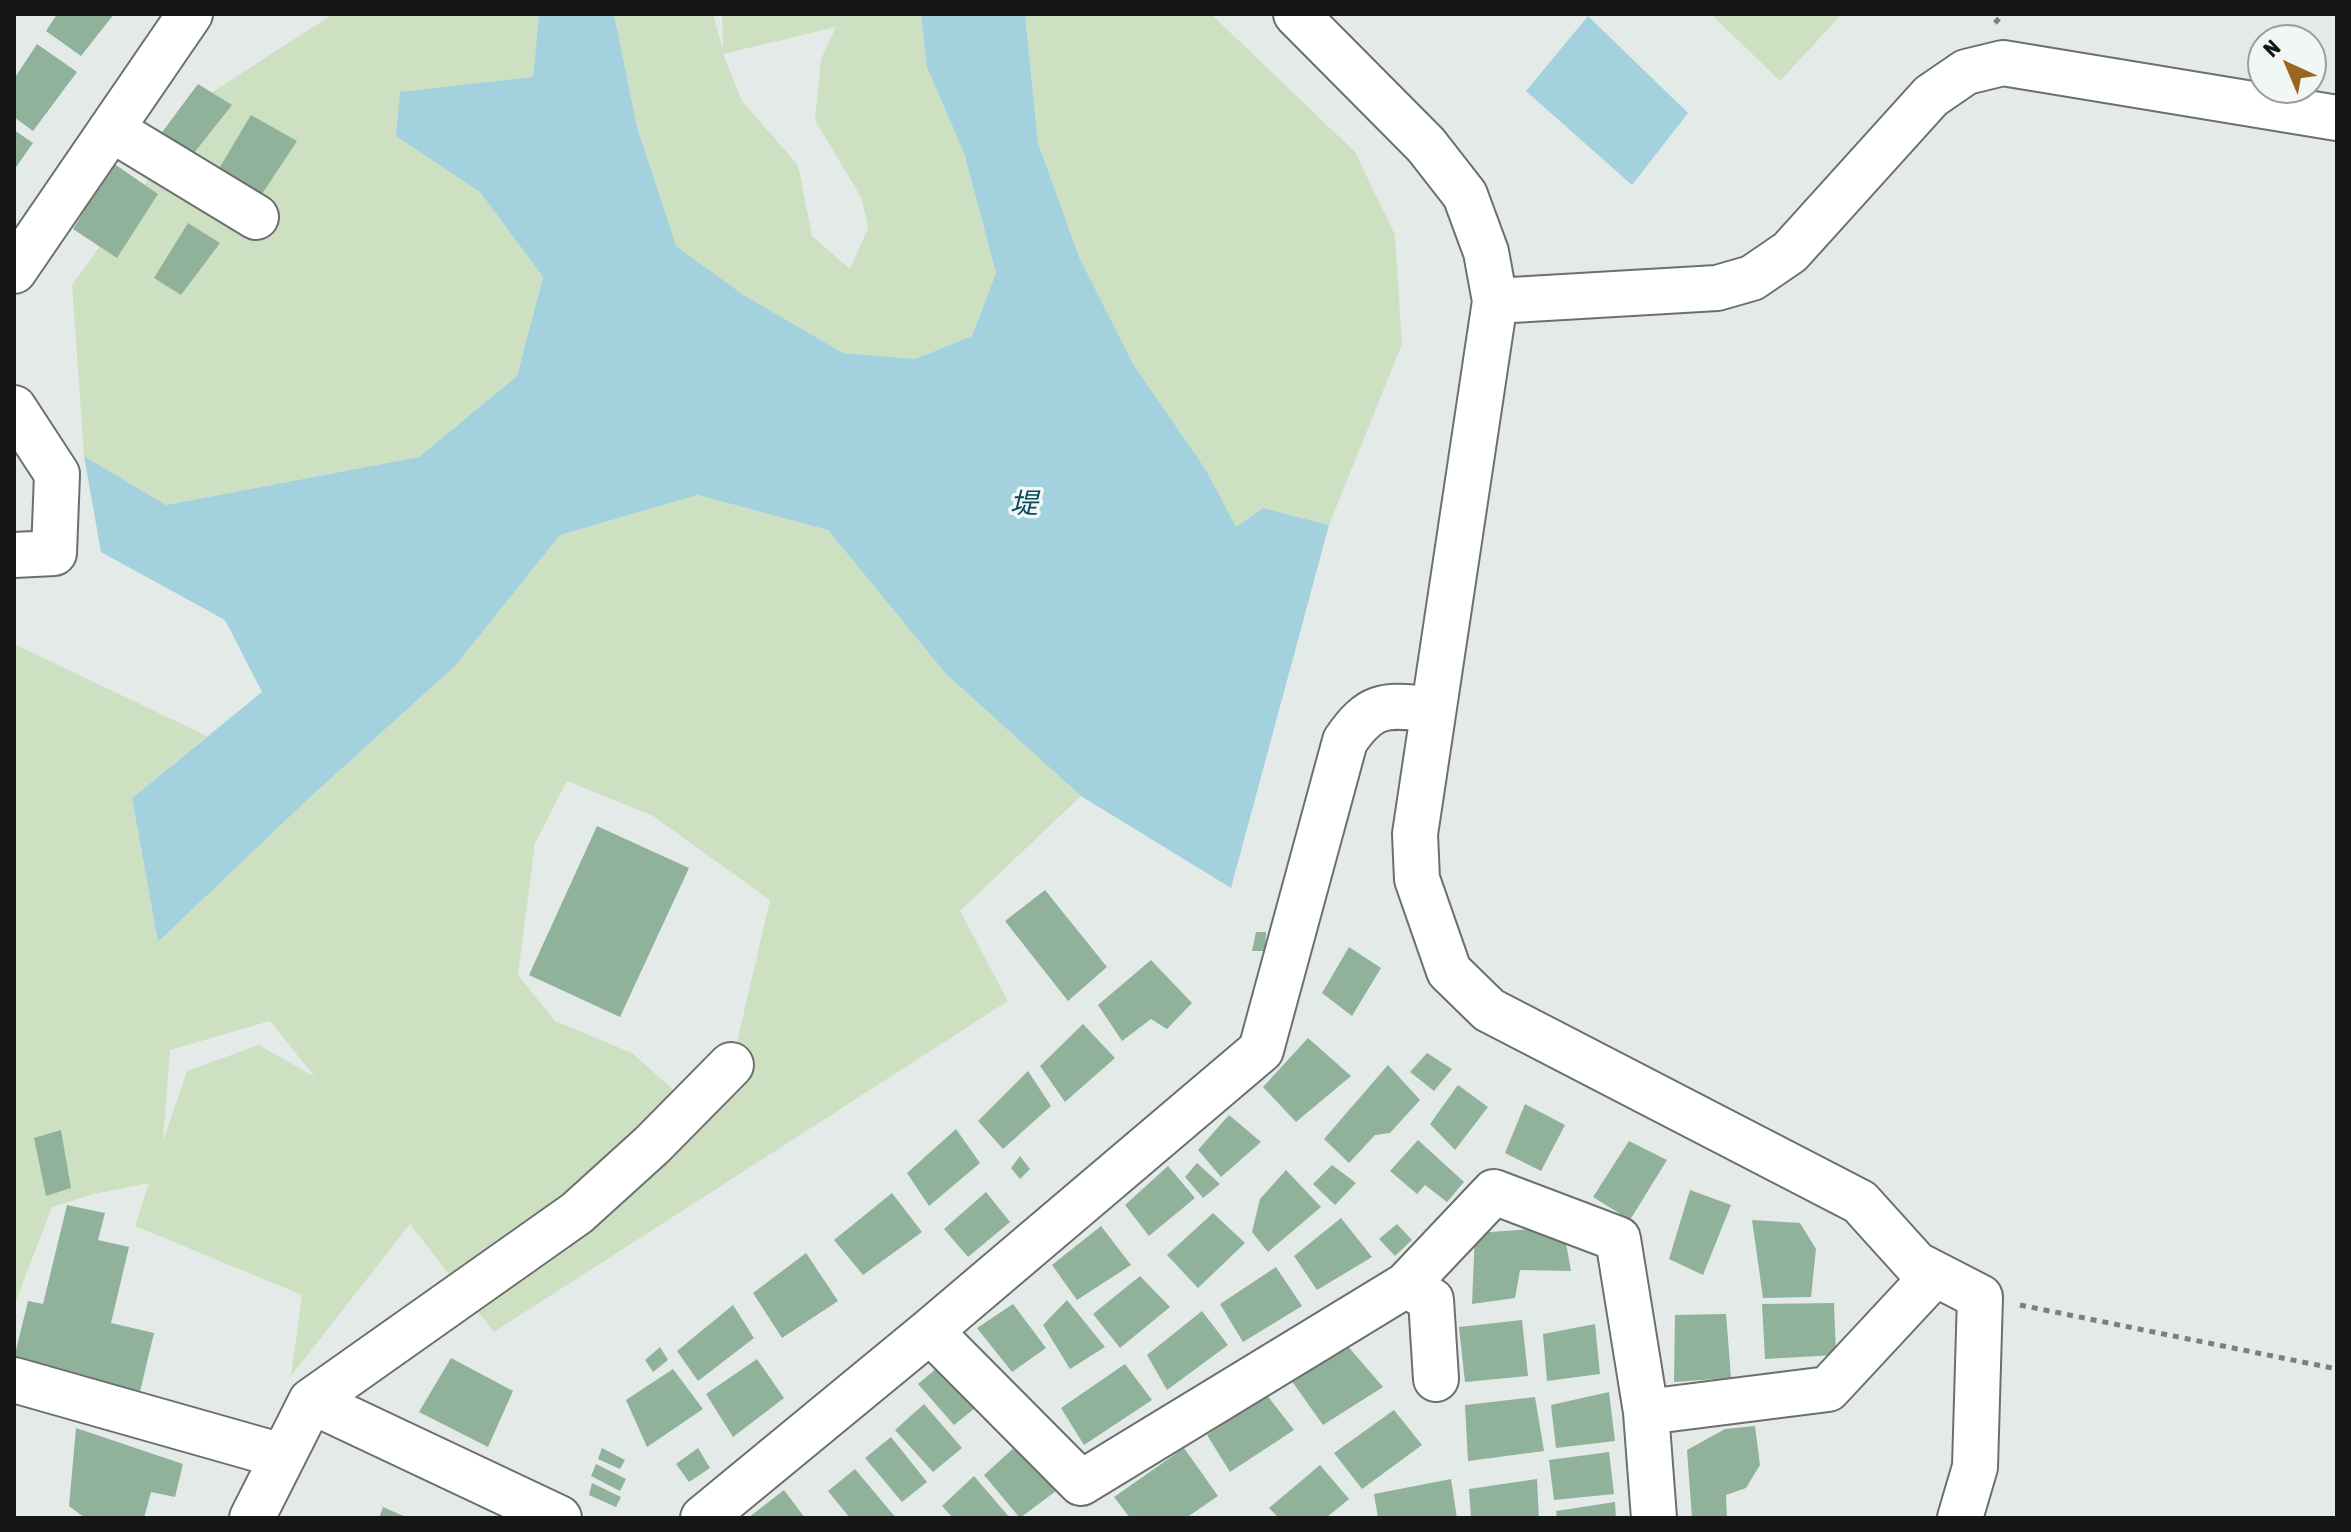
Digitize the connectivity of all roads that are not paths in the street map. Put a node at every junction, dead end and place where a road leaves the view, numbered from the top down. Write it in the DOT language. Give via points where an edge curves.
graph roads {
  1 [pos="190,14"];
  2 [pos="1296,14"];
  3 [pos="2337,118"];
  4 [pos="111,129"];
  5 [pos="256,217"];
  6 [pos="28,223"];
  7 [pos="14,271"];
  8 [pos="1495,301"];
  9 [pos="14,408"];
  10 [pos="14,555"];
  11 [pos="1433,709"];
  12 [pos="731,1065"];
  13 [pos="1935,1274"];
  14 [pos="1406,1285"];
  15 [pos="930,1331"];
  16 [pos="1436,1379"];
  17 [pos="14,1380"];
  18 [pos="311,1401"];
  19 [pos="1646,1412"];
  20 [pos="282,1456"];
  21 [pos="252,1518"];
  22 [pos="559,1518"];
  23 [pos="703,1518"];
  24 [pos="1654,1518"];
  25 [pos="1960,1518"];
  1 -- 4 [label="street"];
  2 -- 8 [label="street" via="1426,145 1465,195 1486,252"];
  3 -- 8 [label="street" via="2003,63 1966,72 1931,96 1790,252 1752,278 1717,288"];
  4 -- 5 [label="street"];
  4 -- 6 [label="street"];
  6 -- 7 [label="street"];
  8 -- 11 [label="street"];
  9 -- 10 [label="street" via="57,474 54,553"];
  11 -- 13 [label="street" via="1415,834 1417,879 1449,971 1489,1010 1860,1202 1916,1264"];
  11 -- 15 [label="street" via="1383,706 1359,721 1345,741 1261,1050"];
  12 -- 18 [label="street" via="577,1213"];
  13 -- 19 [label="street" via="1828,1389"];
  13 -- 25 [label="street" via="1980,1297 1975,1467"];
  14 -- 15 [label="street" via="1081,1483"];
  14 -- 16 [label="street" via="1431,1300"];
  14 -- 19 [label="street" via="1494,1192 1618,1239"];
  15 -- 23 [label="street"];
  17 -- 20 [label="street"];
  18 -- 20 [label="street"];
  18 -- 22 [label="street"];
  19 -- 24 [label="street"];
  20 -- 21 [label="street"];
}
